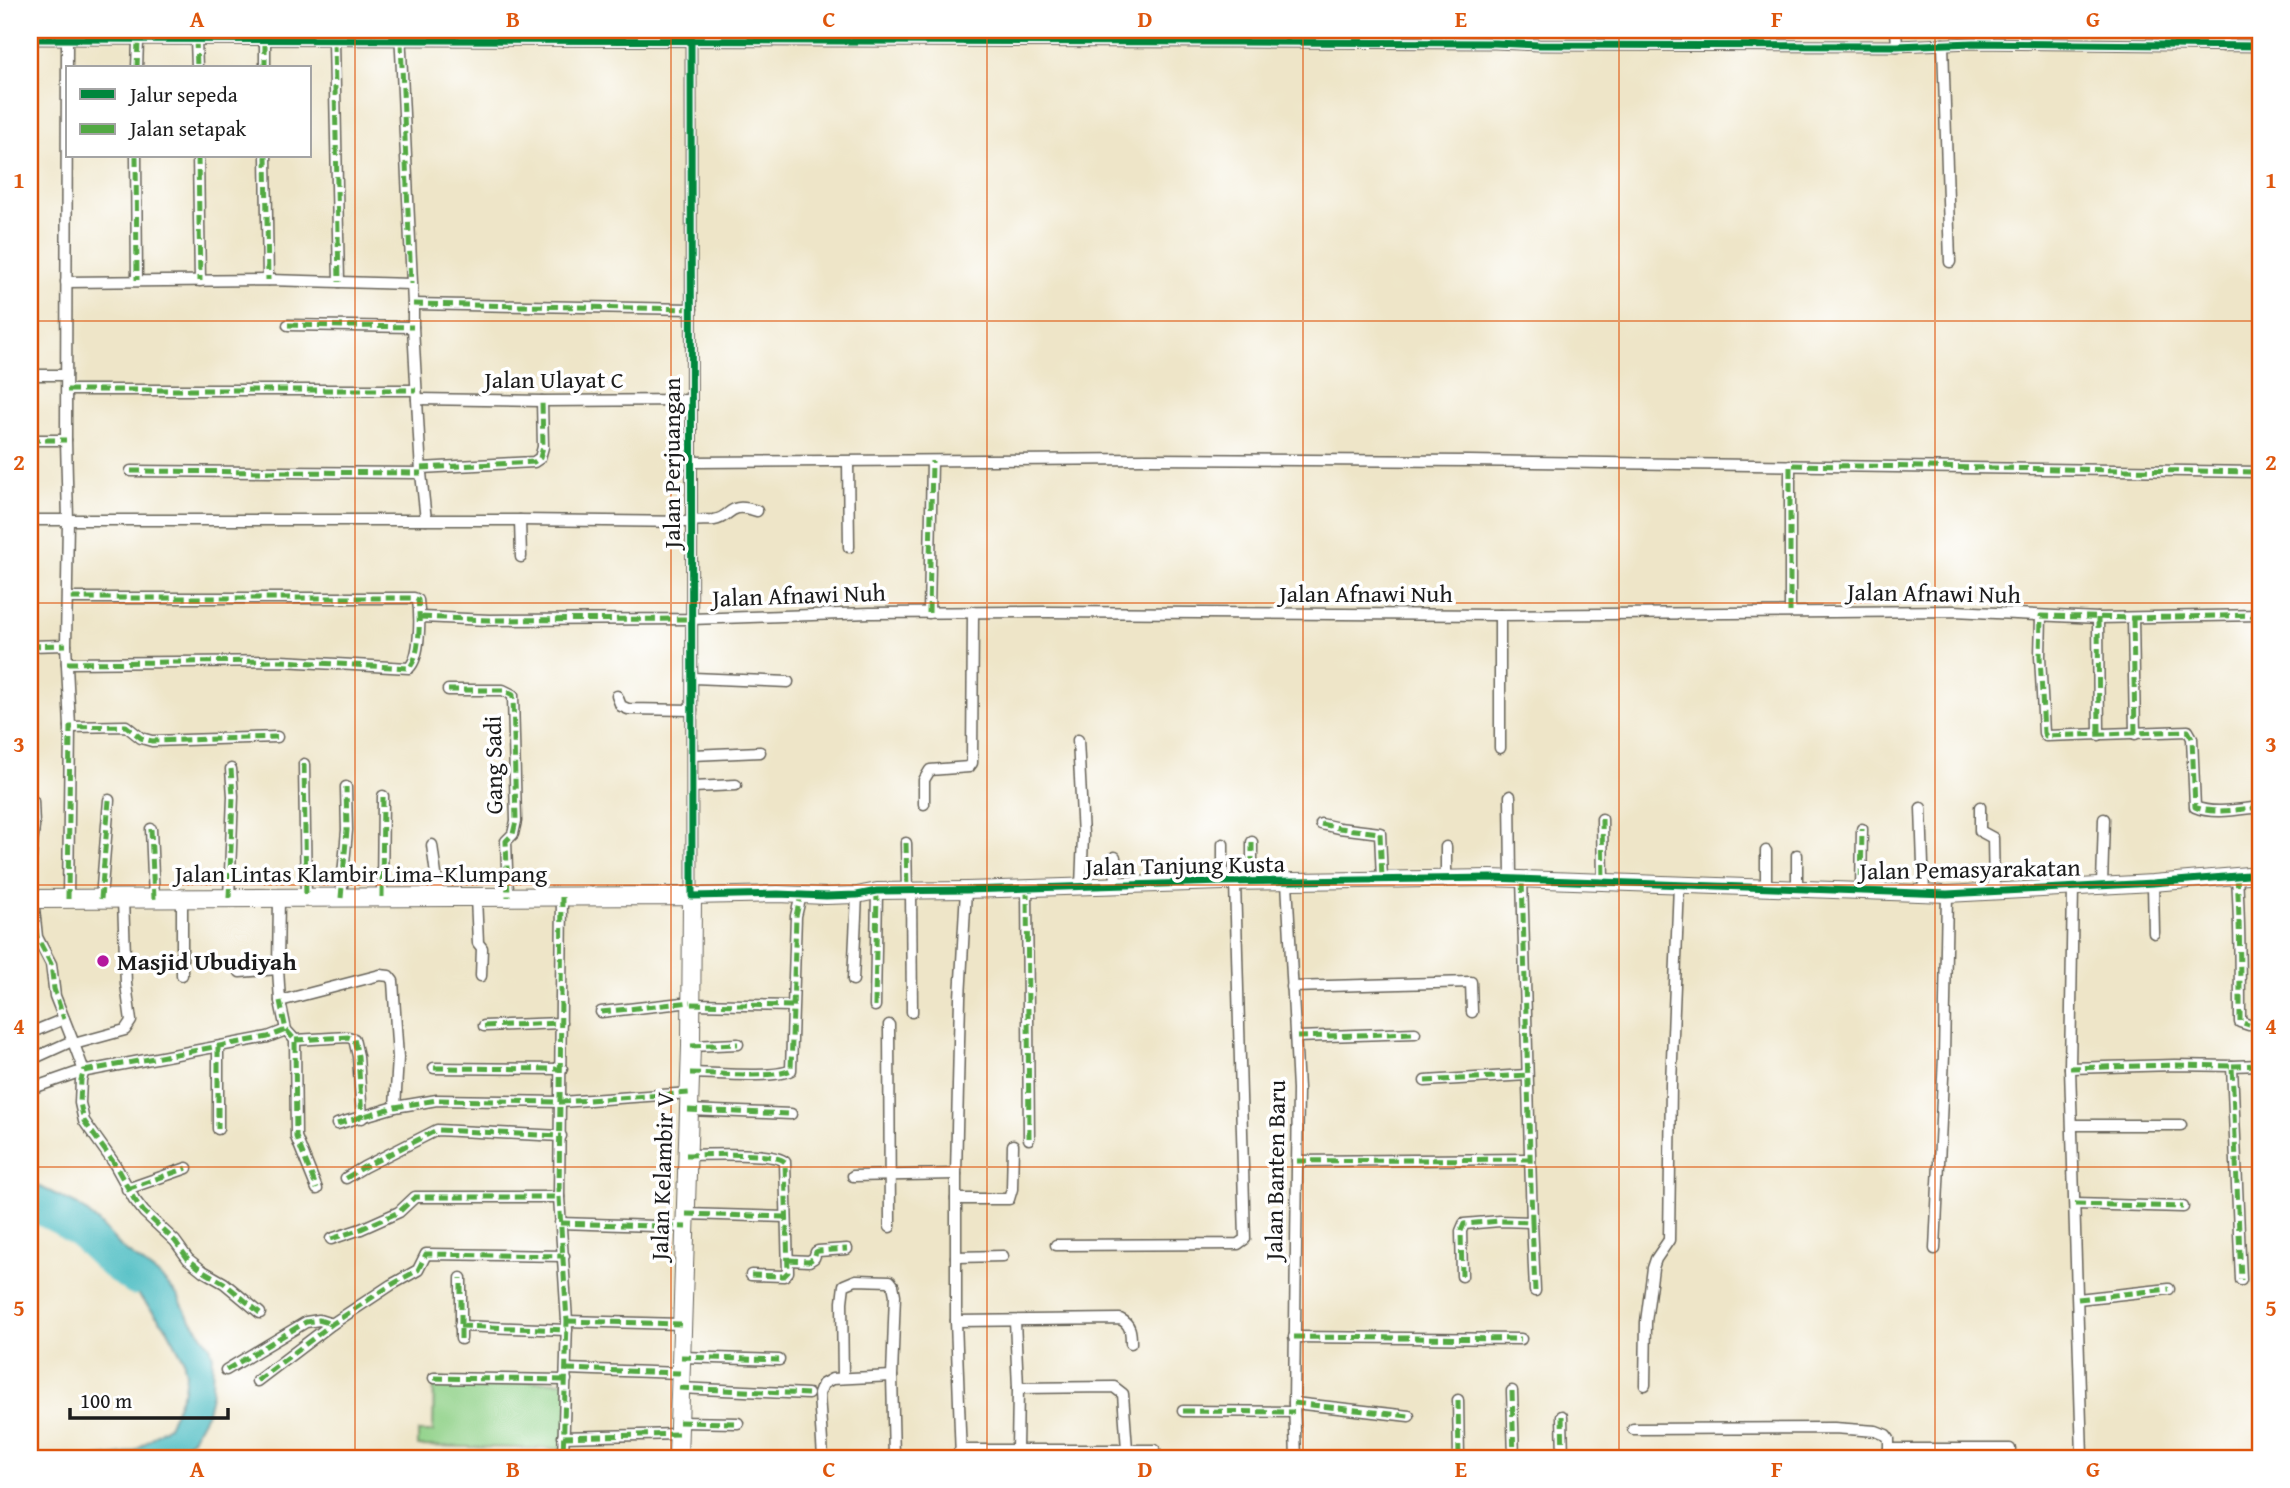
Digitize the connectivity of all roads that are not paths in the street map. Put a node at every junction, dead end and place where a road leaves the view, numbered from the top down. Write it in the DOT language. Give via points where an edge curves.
graph roads {
  1 [pos="1025,30"];
  2 [pos="1058,30"];
  3 [pos="1896,30"];
  4 [pos="2223,30"];
  5 [pos="155,35"];
  6 [pos="289,35"];
  7 [pos="691,35"];
  8 [pos="401,36"];
  9 [pos="423,36"];
  10 [pos="527,36"];
  11 [pos="30,39"];
  12 [pos="196,39"];
  13 [pos="265,40"];
  14 [pos="67,41"];
  15 [pos="138,41"];
  16 [pos="334,41"];
  17 [pos="1058,42"];
  18 [pos="1025,43"];
  19 [pos="1943,44"];
  20 [pos="1897,46"];
  21 [pos="2223,46"];
  22 [pos="2260,46"];
  23 [pos="67,66"];
  24 [pos="137,66"];
  25 [pos="197,66"];
  26 [pos="265,66"];
  27 [pos="67,158"];
  28 [pos="136,158"];
  29 [pos="198,158"];
  30 [pos="267,158"];
  31 [pos="1950,262"];
  32 [pos="138,280"];
  33 [pos="268,280"];
  34 [pos="200,281"];
  35 [pos="66,282"];
  36 [pos="339,282"];
  37 [pos="411,284"];
  38 [pos="413,304"];
  39 [pos="692,309"];
  40 [pos="288,325"];
  41 [pos="412,327"];
  42 [pos="30,375"];
  43 [pos="66,375"];
  44 [pos="67,390"];
  45 [pos="416,394"];
  46 [pos="691,400"];
  47 [pos="542,401"];
  48 [pos="30,440"];
  49 [pos="66,440"];
  50 [pos="932,461"];
  51 [pos="691,462"];
  52 [pos="848,462"];
  53 [pos="1790,465"];
  54 [pos="421,470"];
  55 [pos="131,471"];
  56 [pos="2260,472"];
  57 [pos="757,511"];
  58 [pos="30,520"];
  59 [pos="68,520"];
  60 [pos="426,520"];
  61 [pos="520,520"];
  62 [pos="691,522"];
  63 [pos="849,547"];
  64 [pos="521,557"];
  65 [pos="68,598"];
  66 [pos="973,612"];
  67 [pos="1790,612"];
  68 [pos="929,613"];
  69 [pos="1500,615"];
  70 [pos="2260,615"];
  71 [pos="2041,616"];
  72 [pos="421,617"];
  73 [pos="2098,618"];
  74 [pos="2133,618"];
  75 [pos="691,619"];
  76 [pos="66,645"];
  77 [pos="30,646"];
  78 [pos="67,663"];
  79 [pos="693,678"];
  80 [pos="788,682"];
  81 [pos="448,690"];
  82 [pos="617,696"];
  83 [pos="692,710"];
  84 [pos="70,727"];
  85 [pos="2134,734"];
  86 [pos="2099,735"];
  87 [pos="276,737"];
  88 [pos="1078,740"];
  89 [pos="1500,748"];
  90 [pos="760,751"];
  91 [pos="693,755"];
  92 [pos="304,764"];
  93 [pos="231,769"];
  94 [pos="736,785"];
  95 [pos="346,787"];
  96 [pos="693,787"];
  97 [pos="383,796"];
  98 [pos="1510,796"];
  99 [pos="109,800"];
  100 [pos="33,801"];
  101 [pos="924,804"];
  102 [pos="1980,807"];
  103 [pos="2260,807"];
  104 [pos="1921,808"];
  105 [pos="1602,819"];
  106 [pos="2104,819"];
  107 [pos="1321,824"];
  108 [pos="151,829"];
  109 [pos="1862,829"];
  110 [pos="1252,842"];
  111 [pos="906,843"];
  112 [pos="1223,844"];
  113 [pos="432,845"];
  114 [pos="1446,847"];
  115 [pos="1766,851"];
  116 [pos="1797,855"];
  117 [pos="1115,857"];
  118 [pos="30,865"];
  119 [pos="2260,874"];
  120 [pos="2237,876"];
  121 [pos="1516,878"];
  122 [pos="1382,879"];
  123 [pos="1446,879"];
  124 [pos="1237,882"];
  125 [pos="1287,882"];
  126 [pos="1603,882"];
  127 [pos="2153,883"];
  128 [pos="1116,885"];
  129 [pos="1679,885"];
  130 [pos="2102,885"];
  131 [pos="1081,886"];
  132 [pos="1766,887"];
  133 [pos="2073,887"];
  134 [pos="1027,888"];
  135 [pos="1797,888"];
  136 [pos="966,890"];
  137 [pos="877,891"];
  138 [pos="909,891"];
  139 [pos="1861,891"];
  140 [pos="1994,892"];
  141 [pos="1924,893"];
  142 [pos="1947,894"];
  143 [pos="801,895"];
  144 [pos="857,895"];
  145 [pos="692,896"];
  146 [pos="382,897"];
  147 [pos="439,897"];
  148 [pos="476,897"];
  149 [pos="508,897"];
  150 [pos="562,897"];
  151 [pos="182,898"];
  152 [pos="229,898"];
  153 [pos="279,898"];
  154 [pos="306,898"];
  155 [pos="341,898"];
  156 [pos="31,899"];
  157 [pos="68,899"];
  158 [pos="101,899"];
  159 [pos="123,899"];
  160 [pos="154,899"];
  161 [pos="2154,933"];
  162 [pos="34,937"];
  163 [pos="278,969"];
  164 [pos="240,972"];
  165 [pos="182,975"];
  166 [pos="481,976"];
  167 [pos="853,980"];
  168 [pos="1292,987"];
  169 [pos="280,1001"];
  170 [pos="692,1003"];
  171 [pos="792,1006"];
  172 [pos="875,1006"];
  173 [pos="601,1012"];
  174 [pos="912,1012"];
  175 [pos="1472,1012"];
  176 [pos="64,1019"];
  177 [pos="561,1023"];
  178 [pos="888,1025"];
  179 [pos="2249,1025"];
  180 [pos="484,1026"];
  181 [pos="286,1030"];
  182 [pos="1415,1032"];
  183 [pos="30,1033"];
  184 [pos="1297,1037"];
  185 [pos="295,1040"];
  186 [pos="73,1043"];
  187 [pos="738,1044"];
  188 [pos="691,1046"];
  189 [pos="218,1047"];
  190 [pos="30,1060"];
  191 [pos="2260,1065"];
  192 [pos="2232,1066"];
  193 [pos="434,1068"];
  194 [pos="2070,1068"];
  195 [pos="562,1069"];
  196 [pos="84,1071"];
  197 [pos="690,1073"];
  198 [pos="1527,1075"];
  199 [pos="1425,1082"];
  200 [pos="30,1090"];
  201 [pos="689,1101"];
  202 [pos="561,1102"];
  203 [pos="396,1107"];
  204 [pos="791,1114"];
  205 [pos="362,1118"];
  206 [pos="337,1124"];
  207 [pos="2073,1125"];
  208 [pos="2181,1125"];
  209 [pos="219,1129"];
  210 [pos="561,1136"];
  211 [pos="1029,1139"];
  212 [pos="1013,1145"];
  213 [pos="686,1155"];
  214 [pos="1530,1159"];
  215 [pos="1297,1161"];
  216 [pos="187,1168"];
  217 [pos="956,1174"];
  218 [pos="853,1176"];
  219 [pos="889,1177"];
  220 [pos="346,1178"];
  221 [pos="127,1189"];
  222 [pos="317,1189"];
  223 [pos="559,1197"];
  224 [pos="957,1199"];
  225 [pos="2075,1204"];
  226 [pos="2183,1208"];
  227 [pos="786,1217"];
  228 [pos="686,1220"];
  229 [pos="1532,1222"];
  230 [pos="560,1223"];
  231 [pos="890,1227"];
  232 [pos="331,1239"];
  233 [pos="1056,1245"];
  234 [pos="847,1249"];
  235 [pos="1935,1249"];
  236 [pos="564,1256"];
  237 [pos="1003,1256"];
  238 [pos="956,1257"];
  239 [pos="788,1260"];
  240 [pos="751,1275"];
  241 [pos="1462,1276"];
  242 [pos="461,1278"];
  243 [pos="2241,1280"];
  244 [pos="2169,1289"];
  245 [pos="1535,1291"];
  246 [pos="2078,1299"];
  247 [pos="260,1313"];
  248 [pos="956,1321"];
  249 [pos="1015,1321"];
  250 [pos="332,1324"];
  251 [pos="681,1324"];
  252 [pos="567,1325"];
  253 [pos="460,1326"];
  254 [pos="1294,1337"];
  255 [pos="461,1339"];
  256 [pos="1521,1339"];
  257 [pos="1131,1343"];
  258 [pos="779,1360"];
  259 [pos="226,1370"];
  260 [pos="680,1372"];
  261 [pos="566,1374"];
  262 [pos="892,1376"];
  263 [pos="434,1378"];
  264 [pos="843,1378"];
  265 [pos="257,1381"];
  266 [pos="1646,1385"];
  267 [pos="1018,1388"];
  268 [pos="1512,1391"];
  269 [pos="808,1394"];
  270 [pos="1458,1401"];
  271 [pos="1294,1408"];
  272 [pos="1183,1411"];
  273 [pos="1409,1416"];
  274 [pos="1562,1416"];
  275 [pos="738,1423"];
  276 [pos="678,1428"];
  277 [pos="1633,1429"];
  278 [pos="563,1437"];
  279 [pos="1127,1449"];
  280 [pos="1889,1449"];
  281 [pos="2010,1449"];
  282 [pos="1155,1450"];
  283 [pos="962,1454"];
  284 [pos="1016,1454"];
  285 [pos="2082,1456"];
  286 [pos="563,1458"];
  287 [pos="678,1458"];
  288 [pos="823,1458"];
  289 [pos="894,1458"];
  290 [pos="952,1458"];
  291 [pos="1296,1458"];
  292 [pos="1459,1458"];
  293 [pos="1514,1458"];
  294 [pos="1563,1458"];
  1 -- 18 [label="street"];
  2 -- 17 [label="street"];
  3 -- 20 [label="street"];
  4 -- 21 [label="street"];
  5 -- 12 [label="street"];
  5 -- 15 [label="street"];
  6 -- 13 [label="street"];
  6 -- 16 [label="street"];
  7 -- 10 [label="street"];
  7 -- 18 [label="street"];
  7 -- 39 [label="street, Jalan Perjuangan"];
  8 -- 9 [label="street"];
  8 -- 16 [label="street"];
  8 -- 37 [label="street"];
  9 -- 10 [label="street"];
  11 -- 14 [label="street"];
  12 -- 13 [label="street"];
  12 -- 25 [label="street"];
  13 -- 26 [label="street"];
  14 -- 15 [label="street"];
  14 -- 23 [label="street"];
  15 -- 24 [label="street"];
  16 -- 36 [label="street"];
  17 -- 18 [label="street"];
  17 -- 20 [label="street"];
  19 -- 20 [label="street"];
  19 -- 21 [label="street"];
  19 -- 31 [label="street"];
  21 -- 22 [label="street"];
  27 -- 35 [label="street"];
  28 -- 32 [label="street"];
  29 -- 34 [label="street"];
  30 -- 33 [label="street"];
  32 -- 34 [label="street"];
  32 -- 35 [label="street"];
  33 -- 34 [label="street"];
  33 -- 36 [label="street"];
  35 -- 43 [label="street"];
  36 -- 37 [label="street"];
  37 -- 38 [label="street"];
  38 -- 39 [label="street"];
  38 -- 41 [label="street"];
  39 -- 46 [label="street, Jalan Perjuangan"];
  40 -- 41 [label="street"];
  41 -- 45 [label="street"];
  42 -- 43 [label="street"];
  43 -- 44 [label="street"];
  44 -- 45 [label="street, Jalan Ulayat C"];
  44 -- 49 [label="street"];
  45 -- 47 [label="street, Jalan Ulayat C"];
  45 -- 54 [label="street"];
  46 -- 47 [label="street, Jalan Ulayat C"];
  46 -- 51 [label="street, Jalan Perjuangan"];
  47 -- 54 [label="street" via="540,458"];
  48 -- 49 [label="street"];
  49 -- 59 [label="street"];
  50 -- 52 [label="street"];
  50 -- 53 [label="street"];
  50 -- 68 [label="street"];
  51 -- 52 [label="street"];
  51 -- 62 [label="street, Jalan Perjuangan"];
  52 -- 63 [label="street"];
  53 -- 56 [label="street"];
  53 -- 67 [label="street"];
  54 -- 55 [label="street"];
  54 -- 60 [label="street"];
  57 -- 62 [label="street" via="732,509 717,520"];
  58 -- 59 [label="street"];
  59 -- 60 [label="street"];
  59 -- 65 [label="street"];
  60 -- 61 [label="street"];
  61 -- 62 [label="street"];
  61 -- 64 [label="street"];
  62 -- 75 [label="street, Jalan Perjuangan"];
  65 -- 72 [label="street" via="414,598"];
  65 -- 76 [label="street"];
  66 -- 68 [label="street, Jalan Afnawi Nuh"];
  66 -- 69 [label="street, Jalan Afnawi Nuh"];
  66 -- 101 [label="street" via="972,763 930,770 924,780"];
  67 -- 69 [label="street, Jalan Afnawi Nuh"];
  67 -- 71 [label="street, Jalan Afnawi Nuh" via="1954,611"];
  68 -- 75 [label="street, Jalan Afnawi Nuh"];
  69 -- 89 [label="street"];
  70 -- 74 [label="street, Jalan Afnawi Nuh"];
  71 -- 73 [label="street, Jalan Afnawi Nuh"];
  71 -- 86 [label="street" via="2044,733 2050,737"];
  72 -- 75 [label="street, Jalan Afnawi Nuh"];
  72 -- 78 [label="street" via="415,661 409,668 281,661"];
  73 -- 74 [label="street, Jalan Afnawi Nuh"];
  73 -- 86 [label="street"];
  74 -- 85 [label="street"];
  75 -- 79 [label="street, Jalan Perjuangan"];
  76 -- 77 [label="street"];
  76 -- 78 [label="street"];
  78 -- 84 [label="street"];
  79 -- 80 [label="street"];
  79 -- 83 [label="street, Jalan Perjuangan"];
  81 -- 149 [label="street, Gang Sadi" via="503,690 513,695 516,821 506,841"];
  82 -- 83 [label="street" via="628,709"];
  83 -- 91 [label="street, Jalan Perjuangan"];
  84 -- 87 [label="street" via="126,726 152,741"];
  84 -- 157 [label="street"];
  85 -- 86 [label="street"];
  85 -- 103 [label="street" via="2188,731 2195,807"];
  88 -- 131 [label="street"];
  90 -- 91 [label="street"];
  91 -- 96 [label="street, Jalan Perjuangan"];
  92 -- 154 [label="street"];
  93 -- 152 [label="street"];
  94 -- 96 [label="street"];
  95 -- 155 [label="street"];
  96 -- 145 [label="street, Jalan Perjuangan"];
  97 -- 146 [label="street"];
  98 -- 121 [label="street"];
  99 -- 158 [label="street"];
  100 -- 118 [label="street"];
  102 -- 140 [label="street" via="1980,831 1993,838"];
  104 -- 141 [label="street"];
  105 -- 126 [label="street"];
  106 -- 130 [label="street"];
  107 -- 122 [label="street" via="1380,833"];
  108 -- 160 [label="street"];
  109 -- 139 [label="street"];
  110 -- 124 [label="street"];
  111 -- 138 [label="street"];
  112 -- 124 [label="street"];
  113 -- 147 [label="street"];
  114 -- 123 [label="street"];
  115 -- 132 [label="street"];
  116 -- 135 [label="street"];
  117 -- 128 [label="street"];
  119 -- 120 [label="street, Jalan Pemasyarakatan"];
  120 -- 127 [label="street, Jalan Pemasyarakatan"];
  120 -- 179 [label="street" via="2240,1022"];
  121 -- 123 [label="street, Jalan Tanjung Kusta"];
  121 -- 126 [label="street, Jalan Tanjung Kusta"];
  121 -- 198 [label="street"];
  122 -- 123 [label="street, Jalan Tanjung Kusta"];
  122 -- 125 [label="street, Jalan Tanjung Kusta"];
  124 -- 125 [label="street, Jalan Tanjung Kusta"];
  124 -- 128 [label="street, Jalan Tanjung Kusta"];
  124 -- 233 [label="street" via="1245,1239 1238,1244"];
  125 -- 168 [label="street, Jalan Banten Baru"];
  126 -- 129 [label="street, Jalan Tanjung Kusta"];
  127 -- 130 [label="street, Jalan Pemasyarakatan"];
  127 -- 161 [label="street"];
  128 -- 131 [label="street, Jalan Tanjung Kusta"];
  129 -- 132 [label="street, Jalan Pemasyarakatan"];
  129 -- 266 [label="street" via="1669,1240 1653,1268 1646,1322"];
  130 -- 133 [label="street, Jalan Pemasyarakatan"];
  131 -- 134 [label="street, Jalan Tanjung Kusta"];
  132 -- 135 [label="street, Jalan Pemasyarakatan"];
  133 -- 140 [label="street, Jalan Pemasyarakatan"];
  133 -- 194 [label="street"];
  134 -- 136 [label="street, Jalan Tanjung Kusta"];
  134 -- 211 [label="street"];
  135 -- 139 [label="street, Jalan Pemasyarakatan"];
  136 -- 138 [label="street, Jalan Tanjung Kusta"];
  136 -- 217 [label="street"];
  137 -- 138 [label="street, Jalan Tanjung Kusta"];
  137 -- 144 [label="street, Jalan Tanjung Kusta"];
  137 -- 172 [label="street"];
  138 -- 174 [label="street"];
  139 -- 141 [label="street, Jalan Pemasyarakatan"];
  140 -- 142 [label="street, Jalan Pemasyarakatan"];
  141 -- 142 [label="street, Jalan Pemasyarakatan"];
  142 -- 235 [label="street"];
  143 -- 144 [label="street, Jalan Tanjung Kusta"];
  143 -- 145 [label="street, Jalan Tanjung Kusta"];
  143 -- 171 [label="street"];
  144 -- 167 [label="street"];
  145 -- 150 [label="main road, Jalan Lintas Klambir Lima–Klumpang"];
  145 -- 170 [label="main road, Jalan Kelambir V"];
  146 -- 147 [label="main road, Jalan Lintas Klambir Lima–Klumpang"];
  146 -- 155 [label="main road, Jalan Lintas Klambir Lima–Klumpang"];
  147 -- 148 [label="main road, Jalan Lintas Klambir Lima–Klumpang"];
  148 -- 149 [label="main road, Jalan Lintas Klambir Lima–Klumpang"];
  148 -- 166 [label="street"];
  149 -- 150 [label="main road, Jalan Lintas Klambir Lima–Klumpang"];
  150 -- 177 [label="street"];
  151 -- 152 [label="main road, Jalan Lintas Klambir Lima–Klumpang"];
  151 -- 160 [label="main road, Jalan Lintas Klambir Lima–Klumpang"];
  151 -- 165 [label="street"];
  152 -- 153 [label="main road, Jalan Lintas Klambir Lima–Klumpang"];
  153 -- 154 [label="main road, Jalan Lintas Klambir Lima–Klumpang"];
  153 -- 163 [label="street"];
  154 -- 155 [label="main road, Jalan Lintas Klambir Lima–Klumpang"];
  156 -- 157 [label="main road, Jalan Lintas Klambir Lima–Klumpang"];
  156 -- 162 [label="street"];
  157 -- 158 [label="main road, Jalan Lintas Klambir Lima–Klumpang"];
  158 -- 159 [label="main road, Jalan Lintas Klambir Lima–Klumpang"];
  159 -- 160 [label="main road, Jalan Lintas Klambir Lima–Klumpang"];
  159 -- 186 [label="street" via="131,1021 125,1030"];
  162 -- 176 [label="street" via="51,964"];
  163 -- 164 [label="street"];
  163 -- 169 [label="street"];
  168 -- 175 [label="street" via="1471,977"];
  168 -- 184 [label="street, Jalan Banten Baru"];
  169 -- 181 [label="street"];
  169 -- 203 [label="street" via="373,976 390,976 395,990"];
  170 -- 171 [label="street"];
  170 -- 173 [label="street"];
  170 -- 188 [label="main road, Jalan Kelambir V"];
  171 -- 197 [label="street" via="789,1072"];
  176 -- 183 [label="street"];
  176 -- 186 [label="street"];
  177 -- 180 [label="street"];
  177 -- 195 [label="street"];
  178 -- 219 [label="street"];
  181 -- 185 [label="street"];
  181 -- 189 [label="street"];
  182 -- 184 [label="street"];
  184 -- 215 [label="street, Jalan Banten Baru"];
  185 -- 205 [label="street" via="354,1039"];
  185 -- 222 [label="street" via="296,1137"];
  186 -- 190 [label="street"];
  186 -- 196 [label="street"];
  187 -- 188 [label="street"];
  188 -- 197 [label="main road, Jalan Kelambir V"];
  189 -- 196 [label="street"];
  189 -- 209 [label="street"];
  191 -- 192 [label="street"];
  192 -- 194 [label="street"];
  192 -- 243 [label="street"];
  193 -- 195 [label="street"];
  194 -- 207 [label="street"];
  195 -- 202 [label="street"];
  196 -- 200 [label="street"];
  196 -- 221 [label="street" via="80,1103 84,1121"];
  197 -- 201 [label="main road, Jalan Kelambir V"];
  198 -- 199 [label="street"];
  198 -- 214 [label="street"];
  201 -- 202 [label="street"];
  201 -- 204 [label="street"];
  201 -- 213 [label="main road, Jalan Kelambir V"];
  202 -- 203 [label="street" via="437,1100"];
  202 -- 210 [label="street"];
  203 -- 205 [label="street"];
  205 -- 206 [label="street"];
  207 -- 208 [label="street"];
  207 -- 225 [label="street"];
  210 -- 220 [label="street" via="437,1130"];
  210 -- 223 [label="street"];
  212 -- 224 [label="street" via="1009,1199"];
  213 -- 227 [label="street" via="783,1159"];
  213 -- 228 [label="main road, Jalan Kelambir V"];
  214 -- 215 [label="street"];
  214 -- 229 [label="street"];
  215 -- 254 [label="street, Jalan Banten Baru"];
  216 -- 221 [label="street"];
  217 -- 219 [label="street"];
  217 -- 224 [label="street"];
  218 -- 219 [label="street"];
  219 -- 231 [label="street"];
  221 -- 247 [label="street" via="188,1259"];
  223 -- 230 [label="street"];
  223 -- 232 [label="street" via="415,1197 399,1212"];
  224 -- 238 [label="street"];
  225 -- 226 [label="street"];
  225 -- 246 [label="street"];
  227 -- 228 [label="street"];
  227 -- 239 [label="street"];
  228 -- 230 [label="street"];
  228 -- 251 [label="main road, Jalan Kelambir V"];
  229 -- 241 [label="street" via="1464,1224"];
  229 -- 245 [label="street"];
  230 -- 236 [label="street"];
  234 -- 239 [label="street" via="818,1251 809,1261"];
  236 -- 250 [label="street" via="426,1254 418,1270"];
  236 -- 252 [label="street"];
  237 -- 238 [label="street"];
  238 -- 248 [label="street"];
  239 -- 240 [label="street" via="787,1275"];
  242 -- 253 [label="street"];
  244 -- 246 [label="street"];
  246 -- 285 [label="street"];
  248 -- 249 [label="street"];
  248 -- 283 [label="street"];
  249 -- 257 [label="street" via="1120,1320 1129,1327"];
  249 -- 267 [label="street"];
  250 -- 259 [label="street" via="306,1322"];
  250 -- 265 [label="street"];
  251 -- 252 [label="street"];
  251 -- 260 [label="main road, Jalan Kelambir V"];
  252 -- 253 [label="street"];
  252 -- 261 [label="street"];
  253 -- 255 [label="street"];
  254 -- 256 [label="street"];
  254 -- 271 [label="street, Jalan Banten Baru"];
  258 -- 260 [label="street"];
  260 -- 261 [label="street"];
  260 -- 269 [label="street"];
  260 -- 276 [label="main road, Jalan Kelambir V"];
  261 -- 263 [label="street"];
  261 -- 278 [label="street"];
  262 -- 264 [label="street"];
  262 -- 264 [label="street" via="893,1285 866,1280 848,1282 842,1288"];
  262 -- 289 [label="street"];
  264 -- 288 [label="street" via="828,1380 821,1388"];
  267 -- 279 [label="street" via="1114,1387 1123,1394"];
  267 -- 284 [label="street"];
  268 -- 293 [label="street"];
  270 -- 292 [label="street"];
  271 -- 272 [label="street"];
  271 -- 273 [label="street"];
  271 -- 291 [label="street, Jalan Banten Baru"];
  274 -- 294 [label="street"];
  275 -- 276 [label="street"];
  276 -- 278 [label="street"];
  276 -- 287 [label="main road, Jalan Kelambir V"];
  277 -- 280 [label="street" via="1875,1431 1886,1435"];
  278 -- 286 [label="street"];
  279 -- 282 [label="street"];
  279 -- 284 [label="street"];
  280 -- 281 [label="street"];
  283 -- 284 [label="street"];
  283 -- 290 [label="street"];
}
